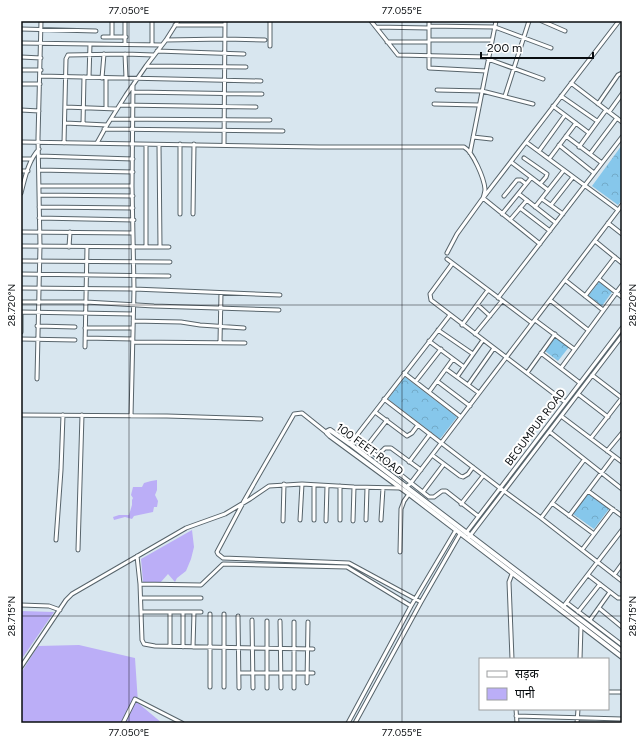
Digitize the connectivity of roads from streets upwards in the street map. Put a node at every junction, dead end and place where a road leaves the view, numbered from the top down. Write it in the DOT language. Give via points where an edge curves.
graph roads {
  1 [pos="41,21"];
  2 [pos="112,21"];
  3 [pos="126,21"];
  4 [pos="152,21"];
  5 [pos="178,21"];
  6 [pos="270,21"];
  7 [pos="429,21"];
  8 [pos="496,21"];
  9 [pos="529,21"];
  10 [pos="542,21"];
  11 [pos="618,21"];
  12 [pos="372,22"];
  13 [pos="225,23"];
  14 [pos="175,25"];
  15 [pos="429,27"];
  16 [pos="494,27"];
  17 [pos="376,28"];
  18 [pos="21,29"];
  19 [pos="41,30"];
  20 [pos="96,31"];
  21 [pos="565,31"];
  22 [pos="103,37"];
  23 [pos="112,37"];
  24 [pos="126,37"];
  25 [pos="524,37"];
  26 [pos="225,38"];
  27 [pos="166,40"];
  28 [pos="265,40"];
  29 [pos="492,40"];
  30 [pos="429,41"];
  31 [pos="387,42"];
  32 [pos="21,43"];
  33 [pos="41,43"];
  34 [pos="90,44"];
  35 [pos="125,44"];
  36 [pos="152,45"];
  37 [pos="162,45"];
  38 [pos="270,46"];
  39 [pos="551,48"];
  40 [pos="157,51"];
  41 [pos="225,52"];
  42 [pos="89,54"];
  43 [pos="104,54"];
  44 [pos="125,54"];
  45 [pos="244,54"];
  46 [pos="154,55"];
  47 [pos="428,56"];
  48 [pos="21,57"];
  49 [pos="41,58"];
  50 [pos="488,58"];
  51 [pos="146,66"];
  52 [pos="224,66"];
  53 [pos="246,67"];
  54 [pos="514,67"];
  55 [pos="21,70"];
  56 [pos="41,70"];
  57 [pos="486,71"];
  58 [pos="622,73"];
  59 [pos="40,76"];
  60 [pos="65,77"];
  61 [pos="84,77"];
  62 [pos="89,77"];
  63 [pos="104,78"];
  64 [pos="126,78"];
  65 [pos="138,79"];
  66 [pos="542,79"];
  67 [pos="224,80"];
  68 [pos="262,81"];
  69 [pos="571,83"];
  70 [pos="21,84"];
  71 [pos="40,84"];
  72 [pos="133,85"];
  73 [pos="437,90"];
  74 [pos="482,91"];
  75 [pos="133,92"];
  76 [pos="225,94"];
  77 [pos="262,94"];
  78 [pos="622,94"];
  79 [pos="505,96"];
  80 [pos="561,96"];
  81 [pos="434,104"];
  82 [pos="533,104"];
  83 [pos="598,104"];
  84 [pos="479,105"];
  85 [pos="133,106"];
  86 [pos="224,106"];
  87 [pos="553,106"];
  88 [pos="84,107"];
  89 [pos="118,107"];
  90 [pos="256,107"];
  91 [pos="65,108"];
  92 [pos="106,108"];
  93 [pos="21,110"];
  94 [pos="39,111"];
  95 [pos="608,111"];
  96 [pos="565,115"];
  97 [pos="617,118"];
  98 [pos="110,119"];
  99 [pos="132,119"];
  100 [pos="224,120"];
  101 [pos="270,120"];
  102 [pos="597,122"];
  103 [pos="622,122"];
  104 [pos="65,123"];
  105 [pos="576,123"];
  106 [pos="83,124"];
  107 [pos="107,125"];
  108 [pos="104,129"];
  109 [pos="132,130"];
  110 [pos="224,131"];
  111 [pos="283,131"];
  112 [pos="589,133"];
  113 [pos="566,136"];
  114 [pos="473,137"];
  115 [pos="622,137"];
  116 [pos="492,139"];
  117 [pos="21,142"];
  118 [pos="526,142"];
  119 [pos="39,143"];
  120 [pos="64,143"];
  121 [pos="97,143"];
  122 [pos="133,144"];
  123 [pos="180,144"];
  124 [pos="194,144"];
  125 [pos="146,145"];
  126 [pos="159,145"];
  127 [pos="224,145"];
  128 [pos="559,145"];
  129 [pos="579,147"];
  130 [pos="39,149"];
  131 [pos="538,151"];
  132 [pos="470,153"];
  133 [pos="590,154"];
  134 [pos="39,156"];
  135 [pos="133,158"];
  136 [pos="524,158"];
  137 [pos="21,159"];
  138 [pos="32,159"];
  139 [pos="549,159"];
  140 [pos="511,162"];
  141 [pos="602,164"];
  142 [pos="39,170"];
  143 [pos="564,170"];
  144 [pos="21,171"];
  145 [pos="28,171"];
  146 [pos="133,172"];
  147 [pos="594,173"];
  148 [pos="573,177"];
  149 [pos="531,178"];
  150 [pos="22,184"];
  151 [pos="526,184"];
  152 [pos="540,184"];
  153 [pos="585,185"];
  154 [pos="39,186"];
  155 [pos="132,186"];
  156 [pos="548,190"];
  157 [pos="21,193"];
  158 [pos="519,194"];
  159 [pos="39,195"];
  160 [pos="133,196"];
  161 [pos="504,196"];
  162 [pos="483,198"];
  163 [pos="542,199"];
  164 [pos="527,200"];
  165 [pos="551,205"];
  166 [pos="622,205"];
  167 [pos="39,207"];
  168 [pos="535,207"];
  169 [pos="133,208"];
  170 [pos="520,208"];
  171 [pos="618,210"];
  172 [pos="180,214"];
  173 [pos="193,214"];
  174 [pos="502,214"];
  175 [pos="563,214"];
  176 [pos="39,218"];
  177 [pos="134,220"];
  178 [pos="510,220"];
  179 [pos="556,223"];
  180 [pos="608,223"];
  181 [pos="550,231"];
  182 [pos="21,232"];
  183 [pos="39,232"];
  184 [pos="70,232"];
  185 [pos="133,233"];
  186 [pos="622,234"];
  187 [pos="595,242"];
  188 [pos="540,244"];
  189 [pos="21,246"];
  190 [pos="40,246"];
  191 [pos="69,247"];
  192 [pos="87,247"];
  193 [pos="146,247"];
  194 [pos="160,247"];
  195 [pos="133,248"];
  196 [pos="169,248"];
  197 [pos="447,253"];
  198 [pos="615,257"];
  199 [pos="447,259"];
  200 [pos="21,261"];
  201 [pos="39,261"];
  202 [pos="87,261"];
  203 [pos="133,262"];
  204 [pos="170,262"];
  205 [pos="622,263"];
  206 [pos="452,264"];
  207 [pos="21,274"];
  208 [pos="38,274"];
  209 [pos="86,275"];
  210 [pos="134,275"];
  211 [pos="169,276"];
  212 [pos="598,279"];
  213 [pos="565,280"];
  214 [pos="622,285"];
  215 [pos="21,288"];
  216 [pos="38,289"];
  217 [pos="86,289"];
  218 [pos="134,289"];
  219 [pos="488,290"];
  220 [pos="617,292"];
  221 [pos="221,293"];
  222 [pos="280,295"];
  223 [pos="585,296"];
  224 [pos="622,297"];
  225 [pos="498,298"];
  226 [pos="550,300"];
  227 [pos="502,301"];
  228 [pos="21,302"];
  229 [pos="38,302"];
  230 [pos="86,302"];
  231 [pos="133,304"];
  232 [pos="478,305"];
  233 [pos="221,308"];
  234 [pos="279,310"];
  235 [pos="604,310"];
  236 [pos="21,312"];
  237 [pos="38,313"];
  238 [pos="85,313"];
  239 [pos="133,314"];
  240 [pos="450,315"];
  241 [pos="490,316"];
  242 [pos="535,320"];
  243 [pos="133,321"];
  244 [pos="532,323"];
  245 [pos="462,325"];
  246 [pos="37,326"];
  247 [pos="75,327"];
  248 [pos="220,327"];
  249 [pos="85,328"];
  250 [pos="133,328"];
  251 [pos="244,328"];
  252 [pos="622,328"];
  253 [pos="438,330"];
  254 [pos="588,330"];
  255 [pos="21,332"];
  256 [pos="475,334"];
  257 [pos="554,334"];
  258 [pos="622,336"];
  259 [pos="85,338"];
  260 [pos="21,339"];
  261 [pos="37,339"];
  262 [pos="75,340"];
  263 [pos="133,340"];
  264 [pos="483,340"];
  265 [pos="429,341"];
  266 [pos="220,342"];
  267 [pos="244,343"];
  268 [pos="85,347"];
  269 [pos="494,348"];
  270 [pos="441,349"];
  271 [pos="574,349"];
  272 [pos="541,353"];
  273 [pos="473,354"];
  274 [pos="506,358"];
  275 [pos="454,359"];
  276 [pos="464,367"];
  277 [pos="561,368"];
  278 [pos="446,369"];
  279 [pos="404,372"];
  280 [pos="527,373"];
  281 [pos="592,375"];
  282 [pos="457,377"];
  283 [pos="37,379"];
  284 [pos="416,381"];
  285 [pos="437,381"];
  286 [pos="580,383"];
  287 [pos="468,385"];
  288 [pos="429,392"];
  289 [pos="479,393"];
  290 [pos="578,394"];
  291 [pos="622,398"];
  292 [pos="384,399"];
  293 [pos="565,402"];
  294 [pos="470,406"];
  295 [pos="375,412"];
  296 [pos="21,415"];
  297 [pos="82,415"];
  298 [pos="63,416"];
  299 [pos="131,416"];
  300 [pos="561,416"];
  301 [pos="461,417"];
  302 [pos="608,417"];
  303 [pos="261,419"];
  304 [pos="387,420"];
  305 [pos="551,422"];
  306 [pos="418,425"];
  307 [pos="555,425"];
  308 [pos="550,432"];
  309 [pos="327,433"];
  310 [pos="622,433"];
  311 [pos="430,434"];
  312 [pos="354,438"];
  313 [pos="591,438"];
  314 [pos="441,443"];
  315 [pos="350,444"];
  316 [pos="366,447"];
  317 [pos="607,451"];
  318 [pos="432,455"];
  319 [pos="377,456"];
  320 [pos="614,456"];
  321 [pos="584,460"];
  322 [pos="409,462"];
  323 [pos="622,462"];
  324 [pos="444,464"];
  325 [pos="473,467"];
  326 [pos="421,470"];
  327 [pos="602,473"];
  328 [pos="483,476"];
  329 [pos="411,482"];
  330 [pos="284,484"];
  331 [pos="302,484"];
  332 [pos="314,485"];
  333 [pos="327,486"];
  334 [pos="340,486"];
  335 [pos="354,487"];
  336 [pos="367,488"];
  337 [pos="383,488"];
  338 [pos="400,488"];
  339 [pos="407,488"];
  340 [pos="500,488"];
  341 [pos="622,489"];
  342 [pos="504,491"];
  343 [pos="588,491"];
  344 [pos="423,492"];
  345 [pos="409,494"];
  346 [pos="552,503"];
  347 [pos="243,504"];
  348 [pos="461,504"];
  349 [pos="613,509"];
  350 [pos="478,516"];
  351 [pos="569,516"];
  352 [pos="622,516"];
  353 [pos="541,518"];
  354 [pos="300,520"];
  355 [pos="314,520"];
  356 [pos="340,520"];
  357 [pos="366,520"];
  358 [pos="382,520"];
  359 [pos="283,521"];
  360 [pos="326,521"];
  361 [pos="353,521"];
  362 [pos="456,530"];
  363 [pos="622,530"];
  364 [pos="594,534"];
  365 [pos="462,535"];
  366 [pos="468,535"];
  367 [pos="56,540"];
  368 [pos="78,550"];
  369 [pos="582,550"];
  370 [pos="400,552"];
  371 [pos="137,556"];
  372 [pos="597,562"];
  373 [pos="622,564"];
  374 [pos="512,574"];
  375 [pos="588,575"];
  376 [pos="614,575"];
  377 [pos="622,581"];
  378 [pos="140,584"];
  379 [pos="600,584"];
  380 [pos="610,592"];
  381 [pos="141,598"];
  382 [pos="201,598"];
  383 [pos="622,598"];
  384 [pos="415,599"];
  385 [pos="421,602"];
  386 [pos="567,602"];
  387 [pos="21,605"];
  388 [pos="411,606"];
  389 [pos="564,607"];
  390 [pos="598,608"];
  391 [pos="60,610"];
  392 [pos="141,612"];
  393 [pos="170,612"];
  394 [pos="183,612"];
  395 [pos="194,612"];
  396 [pos="201,612"];
  397 [pos="578,612"];
  398 [pos="210,614"];
  399 [pos="224,614"];
  400 [pos="238,616"];
  401 [pos="252,620"];
  402 [pos="590,620"];
  403 [pos="267,621"];
  404 [pos="280,621"];
  405 [pos="294,622"];
  406 [pos="308,622"];
  407 [pos="581,626"];
  408 [pos="622,626"];
  409 [pos="622,645"];
  410 [pos="170,646"];
  411 [pos="183,647"];
  412 [pos="194,647"];
  413 [pos="210,647"];
  414 [pos="224,647"];
  415 [pos="239,648"];
  416 [pos="253,648"];
  417 [pos="267,649"];
  418 [pos="281,649"];
  419 [pos="294,649"];
  420 [pos="307,649"];
  421 [pos="313,649"];
  422 [pos="621,652"];
  423 [pos="512,658"];
  424 [pos="580,658"];
  425 [pos="21,667"];
  426 [pos="239,673"];
  427 [pos="253,673"];
  428 [pos="267,673"];
  429 [pos="313,673"];
  430 [pos="281,674"];
  431 [pos="294,674"];
  432 [pos="307,674"];
  433 [pos="307,684"];
  434 [pos="210,687"];
  435 [pos="224,687"];
  436 [pos="239,688"];
  437 [pos="253,688"];
  438 [pos="266,688"];
  439 [pos="281,688"];
  440 [pos="294,688"];
  441 [pos="609,692"];
  442 [pos="622,692"];
  443 [pos="516,710"];
  444 [pos="578,710"];
  445 [pos="516,716"];
  446 [pos="578,717"];
  447 [pos="622,719"];
  448 [pos="123,723"];
  449 [pos="182,723"];
  450 [pos="348,723"];
  451 [pos="355,723"];
  452 [pos="517,723"];
  453 [pos="577,723"];
  1 -- 19 [label="street"];
  2 -- 23 [label="street"];
  3 -- 24 [label="street"];
  4 -- 36 [label="street"];
  5 -- 14 [label="street"];
  6 -- 38 [label="street"];
  7 -- 15 [label="street"];
  8 -- 16 [label="street"];
  9 -- 25 [label="street"];
  10 -- 21 [label="street"];
  11 -- 69 [label="street"];
  12 -- 17 [label="street"];
  13 -- 14 [label="street"];
  13 -- 26 [label="street"];
  14 -- 27 [label="street"];
  15 -- 16 [label="street"];
  15 -- 17 [label="street"];
  15 -- 30 [label="street"];
  16 -- 25 [label="street"];
  16 -- 29 [label="street"];
  17 -- 31 [label="street"];
  18 -- 19 [label="street"];
  19 -- 20 [label="street"];
  19 -- 33 [label="street"];
  22 -- 23 [label="street"];
  23 -- 24 [label="street"];
  24 -- 35 [label="street"];
  25 -- 39 [label="street"];
  25 -- 54 [label="street"];
  26 -- 27 [label="street"];
  26 -- 28 [label="street"];
  26 -- 41 [label="street"];
  27 -- 37 [label="street"];
  29 -- 30 [label="street"];
  29 -- 50 [label="street"];
  30 -- 31 [label="street"];
  30 -- 47 [label="street"];
  31 -- 47 [label="street" via="398,55"];
  32 -- 33 [label="street"];
  33 -- 34 [label="street"];
  33 -- 49 [label="street"];
  34 -- 35 [label="street"];
  34 -- 42 [label="street"];
  35 -- 36 [label="street"];
  36 -- 37 [label="street"];
  37 -- 40 [label="street"];
  40 -- 41 [label="street"];
  40 -- 46 [label="street"];
  41 -- 45 [label="street"];
  41 -- 52 [label="street"];
  42 -- 43 [label="street"];
  42 -- 60 [label="street" via="68,55"];
  42 -- 62 [label="street"];
  43 -- 44 [label="street"];
  43 -- 63 [label="street"];
  44 -- 46 [label="street"];
  44 -- 64 [label="street"];
  46 -- 51 [label="street"];
  47 -- 50 [label="street"];
  47 -- 57 [label="street" via="428,67 432,69"];
  48 -- 49 [label="street"];
  49 -- 56 [label="street"];
  50 -- 54 [label="street"];
  50 -- 57 [label="street"];
  51 -- 52 [label="street"];
  51 -- 65 [label="street"];
  52 -- 53 [label="street"];
  52 -- 67 [label="street"];
  54 -- 66 [label="street"];
  54 -- 79 [label="street"];
  55 -- 56 [label="street"];
  56 -- 59 [label="street"];
  57 -- 74 [label="street"];
  58 -- 83 [label="street"];
  59 -- 60 [label="street"];
  59 -- 71 [label="street"];
  60 -- 61 [label="street"];
  60 -- 91 [label="street"];
  61 -- 62 [label="street"];
  61 -- 88 [label="street"];
  62 -- 63 [label="street"];
  63 -- 64 [label="street"];
  63 -- 92 [label="street"];
  64 -- 65 [label="street"];
  65 -- 67 [label="street"];
  65 -- 72 [label="street"];
  67 -- 68 [label="street"];
  67 -- 76 [label="street"];
  69 -- 80 [label="street"];
  69 -- 83 [label="street"];
  70 -- 71 [label="street"];
  71 -- 94 [label="street"];
  72 -- 75 [label="street"];
  72 -- 89 [label="street"];
  73 -- 74 [label="street"];
  74 -- 79 [label="street"];
  74 -- 84 [label="street"];
  75 -- 76 [label="street"];
  75 -- 85 [label="street"];
  76 -- 77 [label="street"];
  76 -- 86 [label="street"];
  78 -- 95 [label="street"];
  79 -- 82 [label="street"];
  80 -- 87 [label="street"];
  80 -- 102 [label="street"];
  81 -- 84 [label="street"];
  83 -- 95 [label="street"];
  84 -- 114 [label="street"];
  85 -- 86 [label="street"];
  85 -- 89 [label="street"];
  85 -- 99 [label="street"];
  86 -- 90 [label="street"];
  86 -- 100 [label="street"];
  87 -- 96 [label="street"];
  87 -- 118 [label="street"];
  88 -- 91 [label="street"];
  88 -- 92 [label="street"];
  88 -- 106 [label="street"];
  89 -- 92 [label="street"];
  89 -- 98 [label="street"];
  91 -- 104 [label="street"];
  93 -- 94 [label="street"];
  94 -- 119 [label="street"];
  95 -- 97 [label="street"];
  95 -- 102 [label="street"];
  96 -- 105 [label="street"];
  96 -- 131 [label="street"];
  97 -- 103 [label="street"];
  97 -- 133 [label="street"];
  98 -- 99 [label="street"];
  98 -- 107 [label="street"];
  99 -- 100 [label="street"];
  99 -- 109 [label="street"];
  100 -- 101 [label="street"];
  100 -- 110 [label="street"];
  102 -- 112 [label="street"];
  104 -- 106 [label="street"];
  104 -- 120 [label="street"];
  105 -- 112 [label="street"];
  105 -- 113 [label="street"];
  106 -- 107 [label="street"];
  107 -- 108 [label="street"];
  108 -- 109 [label="street"];
  108 -- 121 [label="street"];
  109 -- 110 [label="street"];
  109 -- 122 [label="street"];
  110 -- 111 [label="street"];
  110 -- 127 [label="street"];
  112 -- 129 [label="street"];
  113 -- 128 [label="street"];
  113 -- 129 [label="street"];
  114 -- 116 [label="street"];
  114 -- 132 [label="street"];
  115 -- 141 [label="street"];
  117 -- 119 [label="street"];
  118 -- 131 [label="street"];
  118 -- 140 [label="street"];
  119 -- 120 [label="street"];
  119 -- 130 [label="street"];
  120 -- 121 [label="street"];
  121 -- 122 [label="street"];
  122 -- 125 [label="street"];
  122 -- 135 [label="street"];
  123 -- 124 [label="street"];
  123 -- 126 [label="street"];
  123 -- 172 [label="street"];
  124 -- 127 [label="street"];
  124 -- 173 [label="street"];
  125 -- 126 [label="street"];
  125 -- 193 [label="street"];
  126 -- 194 [label="street"];
  127 -- 132 [label="street" via="460,147"];
  128 -- 139 [label="street"];
  128 -- 147 [label="street"];
  129 -- 133 [label="street"];
  130 -- 134 [label="street"];
  130 -- 138 [label="street"];
  131 -- 139 [label="street"];
  132 -- 162 [label="street" via="483,180"];
  133 -- 141 [label="street"];
  134 -- 135 [label="street"];
  134 -- 142 [label="street"];
  135 -- 146 [label="street"];
  136 -- 152 [label="street" via="547,174"];
  137 -- 138 [label="street"];
  138 -- 145 [label="street"];
  139 -- 143 [label="street"];
  140 -- 149 [label="street"];
  140 -- 162 [label="street"];
  141 -- 147 [label="street"];
  142 -- 146 [label="street"];
  142 -- 154 [label="street"];
  143 -- 148 [label="street"];
  143 -- 156 [label="street"];
  144 -- 145 [label="street"];
  145 -- 150 [label="street"];
  146 -- 155 [label="street"];
  147 -- 153 [label="street"];
  148 -- 153 [label="street"];
  148 -- 165 [label="street"];
  149 -- 151 [label="street"];
  149 -- 152 [label="street"];
  150 -- 157 [label="street"];
  151 -- 158 [label="street"];
  151 -- 161 [label="street" via="517,180"];
  152 -- 156 [label="street"];
  153 -- 171 [label="street"];
  153 -- 175 [label="street"];
  154 -- 155 [label="street"];
  154 -- 159 [label="street"];
  155 -- 160 [label="street"];
  156 -- 163 [label="street"];
  158 -- 164 [label="street"];
  158 -- 174 [label="street"];
  159 -- 160 [label="street"];
  159 -- 167 [label="street"];
  160 -- 169 [label="street"];
  162 -- 174 [label="street"];
  162 -- 197 [label="street"];
  163 -- 165 [label="street"];
  163 -- 168 [label="street"];
  164 -- 168 [label="street"];
  164 -- 170 [label="street"];
  165 -- 175 [label="street"];
  166 -- 171 [label="street"];
  167 -- 169 [label="street"];
  167 -- 176 [label="street"];
  168 -- 179 [label="street"];
  169 -- 177 [label="street"];
  170 -- 178 [label="street"];
  170 -- 181 [label="street"];
  171 -- 180 [label="street"];
  174 -- 178 [label="street"];
  175 -- 179 [label="street"];
  176 -- 177 [label="street"];
  176 -- 183 [label="street"];
  177 -- 185 [label="street"];
  178 -- 188 [label="street"];
  179 -- 181 [label="street"];
  180 -- 186 [label="street"];
  180 -- 187 [label="street"];
  181 -- 188 [label="street"];
  182 -- 183 [label="street"];
  183 -- 184 [label="street"];
  183 -- 190 [label="street"];
  184 -- 185 [label="street"];
  184 -- 191 [label="street"];
  185 -- 195 [label="street"];
  187 -- 198 [label="street"];
  187 -- 213 [label="street"];
  188 -- 225 [label="street"];
  189 -- 190 [label="street"];
  190 -- 191 [label="street"];
  190 -- 201 [label="street"];
  191 -- 192 [label="street"];
  192 -- 195 [label="street"];
  192 -- 202 [label="street"];
  193 -- 194 [label="street"];
  193 -- 195 [label="street"];
  194 -- 196 [label="street"];
  195 -- 203 [label="street"];
  198 -- 205 [label="street"];
  198 -- 212 [label="street"];
  199 -- 206 [label="street"];
  200 -- 201 [label="street"];
  201 -- 202 [label="street"];
  201 -- 208 [label="street"];
  202 -- 203 [label="street"];
  202 -- 209 [label="street"];
  203 -- 204 [label="street"];
  203 -- 210 [label="street"];
  206 -- 219 [label="street"];
  206 -- 240 [label="street" via="430,294 431,300"];
  207 -- 208 [label="street"];
  208 -- 209 [label="street"];
  208 -- 216 [label="street"];
  209 -- 210 [label="street"];
  209 -- 217 [label="street"];
  210 -- 211 [label="street"];
  210 -- 218 [label="street"];
  212 -- 220 [label="street"];
  212 -- 223 [label="street"];
  213 -- 223 [label="street"];
  213 -- 226 [label="street"];
  214 -- 220 [label="street"];
  215 -- 216 [label="street"];
  216 -- 217 [label="street"];
  216 -- 229 [label="street"];
  217 -- 218 [label="street"];
  217 -- 230 [label="street"];
  218 -- 221 [label="street"];
  218 -- 231 [label="street"];
  219 -- 225 [label="street"];
  219 -- 232 [label="street"];
  220 -- 224 [label="street"];
  220 -- 235 [label="street"];
  221 -- 222 [label="street"];
  221 -- 233 [label="street"];
  223 -- 235 [label="street"];
  225 -- 227 [label="street"];
  226 -- 242 [label="street"];
  226 -- 254 [label="street"];
  227 -- 241 [label="street"];
  227 -- 244 [label="street"];
  228 -- 229 [label="street"];
  229 -- 230 [label="street"];
  229 -- 237 [label="street"];
  230 -- 231 [label="street"];
  230 -- 238 [label="street"];
  231 -- 233 [label="street"];
  231 -- 239 [label="street"];
  232 -- 241 [label="street"];
  232 -- 245 [label="street"];
  233 -- 234 [label="street"];
  233 -- 248 [label="street"];
  235 -- 254 [label="street"];
  236 -- 237 [label="street"];
  236 -- 255 [label="street"];
  237 -- 238 [label="street"];
  237 -- 246 [label="street"];
  238 -- 239 [label="street"];
  238 -- 249 [label="street"];
  239 -- 243 [label="street"];
  240 -- 245 [label="street"];
  240 -- 253 [label="street"];
  241 -- 256 [label="street"];
  242 -- 244 [label="street"];
  242 -- 257 [label="street"];
  243 -- 248 [label="street" via="181,322"];
  243 -- 250 [label="street"];
  244 -- 274 [label="street"];
  245 -- 256 [label="street"];
  246 -- 247 [label="street"];
  246 -- 261 [label="street"];
  248 -- 251 [label="street"];
  248 -- 266 [label="street"];
  249 -- 250 [label="street"];
  249 -- 259 [label="street"];
  250 -- 263 [label="street"];
  252 -- 286 [label="street, BEGUMPUR ROAD"];
  253 -- 265 [label="street"];
  253 -- 273 [label="street"];
  254 -- 271 [label="street"];
  256 -- 264 [label="street"];
  257 -- 271 [label="street"];
  257 -- 272 [label="street"];
  258 -- 281 [label="street, BEGUMPUR ROAD"];
  259 -- 263 [label="street"];
  259 -- 268 [label="street"];
  260 -- 261 [label="street"];
  261 -- 262 [label="street"];
  261 -- 283 [label="street"];
  263 -- 266 [label="street"];
  263 -- 299 [label="street"];
  264 -- 269 [label="street"];
  264 -- 273 [label="street"];
  265 -- 270 [label="street"];
  265 -- 279 [label="street"];
  266 -- 267 [label="street"];
  269 -- 274 [label="street"];
  269 -- 287 [label="street"];
  270 -- 275 [label="street"];
  270 -- 284 [label="street"];
  271 -- 277 [label="street"];
  272 -- 277 [label="street"];
  272 -- 280 [label="street"];
  273 -- 276 [label="street"];
  274 -- 280 [label="street"];
  274 -- 289 [label="street"];
  275 -- 276 [label="street"];
  275 -- 278 [label="street"];
  276 -- 282 [label="street"];
  277 -- 286 [label="street"];
  278 -- 282 [label="street"];
  278 -- 285 [label="street"];
  279 -- 284 [label="street"];
  279 -- 292 [label="street"];
  280 -- 293 [label="street"];
  281 -- 290 [label="street, BEGUMPUR ROAD"];
  281 -- 291 [label="street"];
  282 -- 287 [label="street"];
  284 -- 288 [label="street"];
  285 -- 288 [label="street"];
  285 -- 294 [label="street"];
  286 -- 293 [label="street, BEGUMPUR ROAD"];
  287 -- 289 [label="street"];
  288 -- 301 [label="street"];
  289 -- 294 [label="street"];
  290 -- 300 [label="street, BEGUMPUR ROAD"];
  290 -- 302 [label="street"];
  291 -- 302 [label="street"];
  292 -- 295 [label="street"];
  292 -- 306 [label="street"];
  293 -- 305 [label="street, BEGUMPUR ROAD"];
  294 -- 301 [label="street"];
  295 -- 304 [label="street"];
  295 -- 312 [label="street"];
  296 -- 298 [label="street"];
  297 -- 298 [label="street"];
  297 -- 299 [label="street"];
  297 -- 368 [label="street"];
  298 -- 367 [label="street"];
  299 -- 303 [label="street"];
  300 -- 307 [label="street, BEGUMPUR ROAD"];
  300 -- 313 [label="street"];
  301 -- 314 [label="street"];
  302 -- 313 [label="street"];
  304 -- 306 [label="street" via="407,436"];
  304 -- 316 [label="street"];
  305 -- 307 [label="street"];
  305 -- 340 [label="street, BEGUMPUR ROAD"];
  306 -- 311 [label="street"];
  307 -- 308 [label="street, BEGUMPUR ROAD"];
  308 -- 321 [label="street"];
  308 -- 342 [label="street, BEGUMPUR ROAD"];
  309 -- 315 [label="street, 100 FEET ROAD" via="330,430"];
  309 -- 338 [label="street, 100 FEET ROAD"];
  309 -- 347 [label="street" via="302,413 294,414"];
  310 -- 317 [label="street"];
  311 -- 314 [label="street"];
  311 -- 322 [label="street"];
  312 -- 315 [label="street"];
  312 -- 316 [label="street"];
  313 -- 317 [label="street"];
  314 -- 318 [label="street"];
  314 -- 325 [label="street"];
  315 -- 339 [label="street, 100 FEET ROAD"];
  316 -- 319 [label="street"];
  317 -- 320 [label="street"];
  318 -- 324 [label="street"];
  318 -- 326 [label="street"];
  319 -- 322 [label="street" via="387,447"];
  319 -- 329 [label="street"];
  320 -- 323 [label="street"];
  320 -- 327 [label="street"];
  321 -- 327 [label="street"];
  321 -- 346 [label="street"];
  322 -- 326 [label="street"];
  324 -- 325 [label="street" via="463,477"];
  324 -- 344 [label="street"];
  325 -- 328 [label="street"];
  326 -- 329 [label="street"];
  327 -- 341 [label="street"];
  327 -- 343 [label="street"];
  328 -- 340 [label="street"];
  328 -- 348 [label="street"];
  329 -- 339 [label="street"];
  329 -- 344 [label="street"];
  330 -- 331 [label="street"];
  330 -- 347 [label="street" via="265,488"];
  330 -- 359 [label="street"];
  331 -- 332 [label="street"];
  331 -- 354 [label="street"];
  332 -- 333 [label="street"];
  332 -- 355 [label="street"];
  333 -- 334 [label="street"];
  333 -- 360 [label="street"];
  334 -- 335 [label="street"];
  334 -- 356 [label="street"];
  335 -- 336 [label="street"];
  335 -- 361 [label="street"];
  336 -- 337 [label="street"];
  336 -- 357 [label="street"];
  337 -- 338 [label="street"];
  337 -- 358 [label="street"];
  338 -- 339 [label="street"];
  338 -- 345 [label="street, 100 FEET ROAD"];
  339 -- 366 [label="street, 100 FEET ROAD"];
  340 -- 342 [label="street"];
  340 -- 350 [label="street, BEGUMPUR ROAD"];
  342 -- 353 [label="street"];
  342 -- 366 [label="street, BEGUMPUR ROAD"];
  343 -- 349 [label="street"];
  343 -- 351 [label="street"];
  344 -- 348 [label="street" via="434,498 444,490"];
  345 -- 362 [label="street, 100 FEET ROAD"];
  345 -- 370 [label="street" via="401,509"];
  346 -- 351 [label="street"];
  346 -- 353 [label="street"];
  347 -- 371 [label="street" via="225,514 186,528"];
  347 -- 384 [label="street" via="217,552 223,558 349,562"];
  348 -- 350 [label="street"];
  349 -- 352 [label="street"];
  349 -- 364 [label="street"];
  350 -- 366 [label="street, BEGUMPUR ROAD"];
  351 -- 364 [label="street"];
  353 -- 369 [label="street"];
  362 -- 365 [label="street, 100 FEET ROAD"];
  362 -- 384 [label="street"];
  363 -- 372 [label="street"];
  364 -- 369 [label="street"];
  365 -- 366 [label="street, 100 FEET ROAD"];
  365 -- 385 [label="street"];
  366 -- 374 [label="street, 100 FEET ROAD"];
  366 -- 389 [label="street, 100 FEET ROAD"];
  369 -- 372 [label="street"];
  371 -- 378 [label="street"];
  371 -- 391 [label="street" via="72,594"];
  372 -- 375 [label="street"];
  372 -- 376 [label="street"];
  373 -- 376 [label="street"];
  374 -- 407 [label="street, 100 FEET ROAD"];
  374 -- 423 [label="street" via="509,582"];
  375 -- 379 [label="street"];
  375 -- 386 [label="street"];
  376 -- 377 [label="street"];
  378 -- 381 [label="street"];
  378 -- 388 [label="street" via="202,585 223,564 347,568"];
  379 -- 380 [label="street"];
  379 -- 397 [label="street"];
  380 -- 383 [label="street"];
  380 -- 390 [label="street"];
  381 -- 382 [label="street"];
  381 -- 392 [label="street"];
  384 -- 385 [label="street"];
  384 -- 388 [label="street"];
  385 -- 451 [label="street"];
  386 -- 389 [label="street"];
  386 -- 397 [label="street"];
  387 -- 391 [label="street" via="49,606"];
  388 -- 450 [label="street"];
  389 -- 422 [label="street, 100 FEET ROAD"];
  390 -- 402 [label="street"];
  390 -- 408 [label="street"];
  391 -- 425 [label="street"];
  392 -- 393 [label="street"];
  392 -- 410 [label="street" via="142,643 147,646"];
  393 -- 394 [label="street"];
  393 -- 410 [label="street"];
  394 -- 395 [label="street"];
  394 -- 411 [label="street"];
  395 -- 396 [label="street"];
  395 -- 412 [label="street"];
  397 -- 402 [label="street"];
  398 -- 413 [label="street"];
  399 -- 414 [label="street"];
  400 -- 415 [label="street"];
  401 -- 416 [label="street"];
  402 -- 409 [label="street"];
  403 -- 417 [label="street"];
  404 -- 418 [label="street"];
  405 -- 419 [label="street"];
  406 -- 420 [label="street"];
  407 -- 422 [label="street, 100 FEET ROAD"];
  407 -- 424 [label="street"];
  410 -- 411 [label="street"];
  411 -- 412 [label="street"];
  412 -- 413 [label="street"];
  413 -- 414 [label="street"];
  413 -- 434 [label="street"];
  414 -- 415 [label="street"];
  414 -- 435 [label="street"];
  415 -- 416 [label="street"];
  415 -- 426 [label="street"];
  416 -- 417 [label="street"];
  416 -- 427 [label="street"];
  417 -- 418 [label="street"];
  417 -- 428 [label="street"];
  418 -- 419 [label="street"];
  418 -- 430 [label="street"];
  419 -- 420 [label="street"];
  419 -- 431 [label="street"];
  420 -- 421 [label="street"];
  420 -- 432 [label="street"];
  426 -- 427 [label="street"];
  426 -- 436 [label="street"];
  427 -- 428 [label="street"];
  427 -- 437 [label="street"];
  428 -- 430 [label="street"];
  428 -- 438 [label="street"];
  429 -- 432 [label="street"];
  430 -- 431 [label="street"];
  430 -- 439 [label="street"];
  431 -- 432 [label="street"];
  431 -- 440 [label="street"];
  432 -- 433 [label="street"];
  441 -- 442 [label="street"];
  443 -- 445 [label="street"];
  444 -- 446 [label="street"];
  445 -- 446 [label="street"];
  445 -- 452 [label="street"];
  446 -- 447 [label="street"];
  446 -- 453 [label="street"];
  448 -- 449 [label="street" via="135,700"];
}
